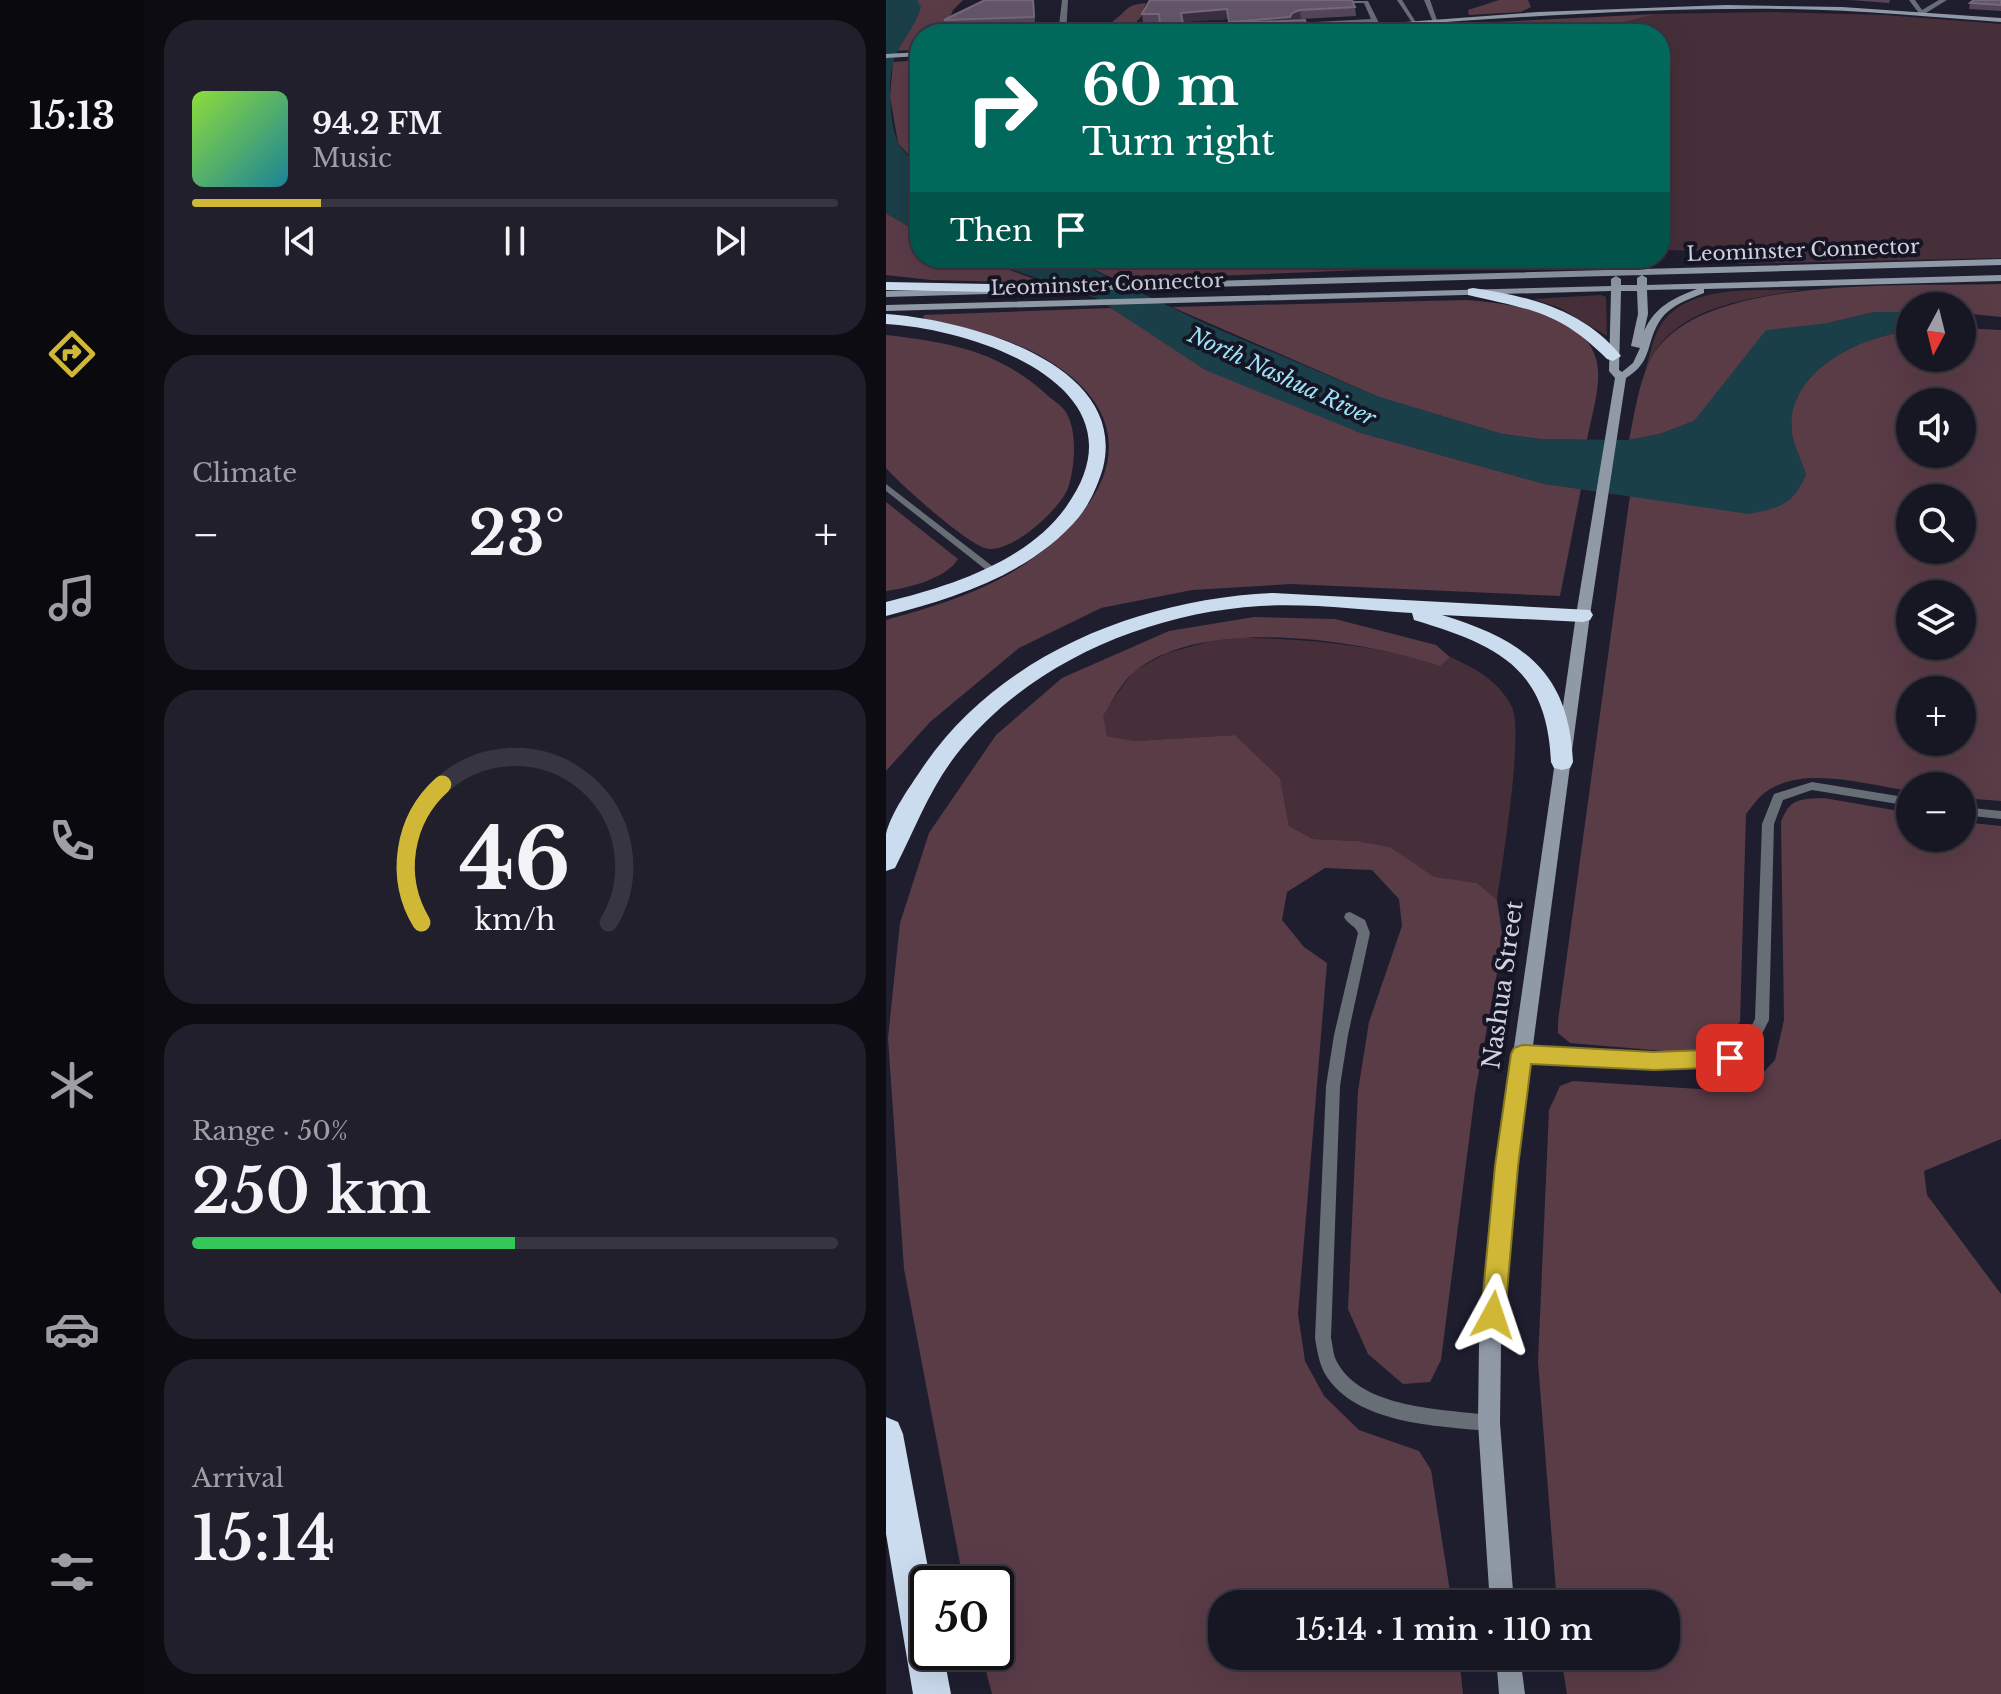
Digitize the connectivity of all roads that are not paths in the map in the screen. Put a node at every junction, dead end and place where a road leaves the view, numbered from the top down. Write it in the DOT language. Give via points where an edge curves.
graph roads {
  1 [pos="1065,0"];
  2 [pos="1399,0"];
  3 [pos="1427,0"];
  4 [pos="1912,0"];
  5 [pos="1944,0"];
  6 [pos="1329,2"];
  7 [pos="1789,4"];
  8 [pos="1921,14"];
  9 [pos="2001,20"];
  10 [pos="1376,22"];
  11 [pos="1436,22"];
  12 [pos="1415,23"];
  13 [pos="1063,24"];
  14 [pos="1356,24"];
  15 [pos="1406,24"];
  16 [pos="910,55"];
  17 [pos="886,56"];
  18 [pos="2001,262"];
  19 [pos="1641,273"];
  20 [pos="1615,274"];
  21 [pos="2001,278"];
  22 [pos="886,286"];
  23 [pos="1722,286"];
  24 [pos="1643,287"];
  25 [pos="1617,288"];
  26 [pos="1043,289"];
  27 [pos="959,290"];
  28 [pos="1473,292"];
  29 [pos="886,294"];
  30 [pos="886,308"];
  31 [pos="886,319"];
  32 [pos="1613,356"];
  33 [pos="1627,374"];
  34 [pos="886,487"];
  35 [pos="993,571"];
  36 [pos="1388,605"];
  37 [pos="886,609"];
  38 [pos="1583,615"];
  39 [pos="1562,762"];
  40 [pos="1896,800"];
  41 [pos="1976,812"];
  42 [pos="2001,815"];
  43 [pos="886,861"];
  44 [pos="1350,917"];
  45 [pos="1522,1054"];
  46 [pos="1489,1423"];
  47 [pos="886,1434"];
  48 [pos="1501,1590"];
  49 [pos="1509,1670"];
  50 [pos="932,1694"];
  51 [pos="1512,1694"];
  1 -- 13 [label="street"];
  2 -- 12 [label="lane"];
  3 -- 11 [label="street"];
  4 -- 8 [label="street"];
  5 -- 8 [label="street"];
  6 -- 10 [label="lane" via="1365,1"];
  7 -- 8 [label="main road"];
  7 -- 11 [label="main road"];
  8 -- 9 [label="main road"];
  10 -- 14 [label="main road"];
  10 -- 15 [label="main road"];
  11 -- 12 [label="main road"];
  12 -- 15 [label="main road"];
  16 -- 17 [label="main road"];
  18 -- 19 [label="main road, Leominster Connector"];
  19 -- 20 [label="main road, Leominster Connector"];
  19 -- 24 [label="main road, Nashua Street"];
  20 -- 25 [label="main road, Nashua Street"];
  20 -- 26 [label="main road, Leominster Connector"];
  21 -- 23 [label="main road, Leominster Connector"];
  22 -- 27 [label="highway"];
  23 -- 24 [label="main road, Leominster Connector"];
  23 -- 33 [label="main road" via="1665,309 1653,323 1643,359"];
  24 -- 25 [label="main road, Leominster Connector"];
  24 -- 33 [label="main road, Nashua Street" via="1643,314"];
  25 -- 28 [label="main road, Leominster Connector"];
  25 -- 32 [label="main road, Nashua Street"];
  26 -- 27 [label="highway"];
  27 -- 29 [label="main road, Leominster Connector"];
  28 -- 30 [label="main road, Leominster Connector"];
  28 -- 32 [label="highway" via="1547,307 1581,325"];
  31 -- 35 [label="highway" via="965,333 1019,351 1072,388 1096,426 1096,470 1085,497 1035,548"];
  32 -- 33 [label="main road, Nashua Street" via="1614,371"];
  33 -- 38 [label="main road, Nashua Street"];
  34 -- 35 [label="lane"];
  35 -- 37 [label="highway"];
  36 -- 38 [label="highway"];
  36 -- 39 [label="highway" via="1471,633 1516,658 1552,700 1561,729"];
  36 -- 43 [label="highway" via="1309,598 1223,603 1133,625 1078,649 1007,692 958,737 930,773"];
  38 -- 39 [label="main road, Nashua Street"];
  39 -- 45 [label="main road, Nashua Street"];
  40 -- 45 [label="lane" via="1812,786 1778,797 1768,824 1762,1020 1749,1043 1730,1058 1654,1061"];
  41 -- 42 [label="lane"];
  44 -- 46 [label="lane" via="1364,933 1333,1086 1323,1338 1331,1369 1352,1391 1385,1408"];
  45 -- 46 [label="main road, Nashua Street" via="1492,1330"];
  46 -- 48 [label="main road, Nashua Street"];
  47 -- 50 [label="highway"];
  49 -- 51 [label="main road"];
}
